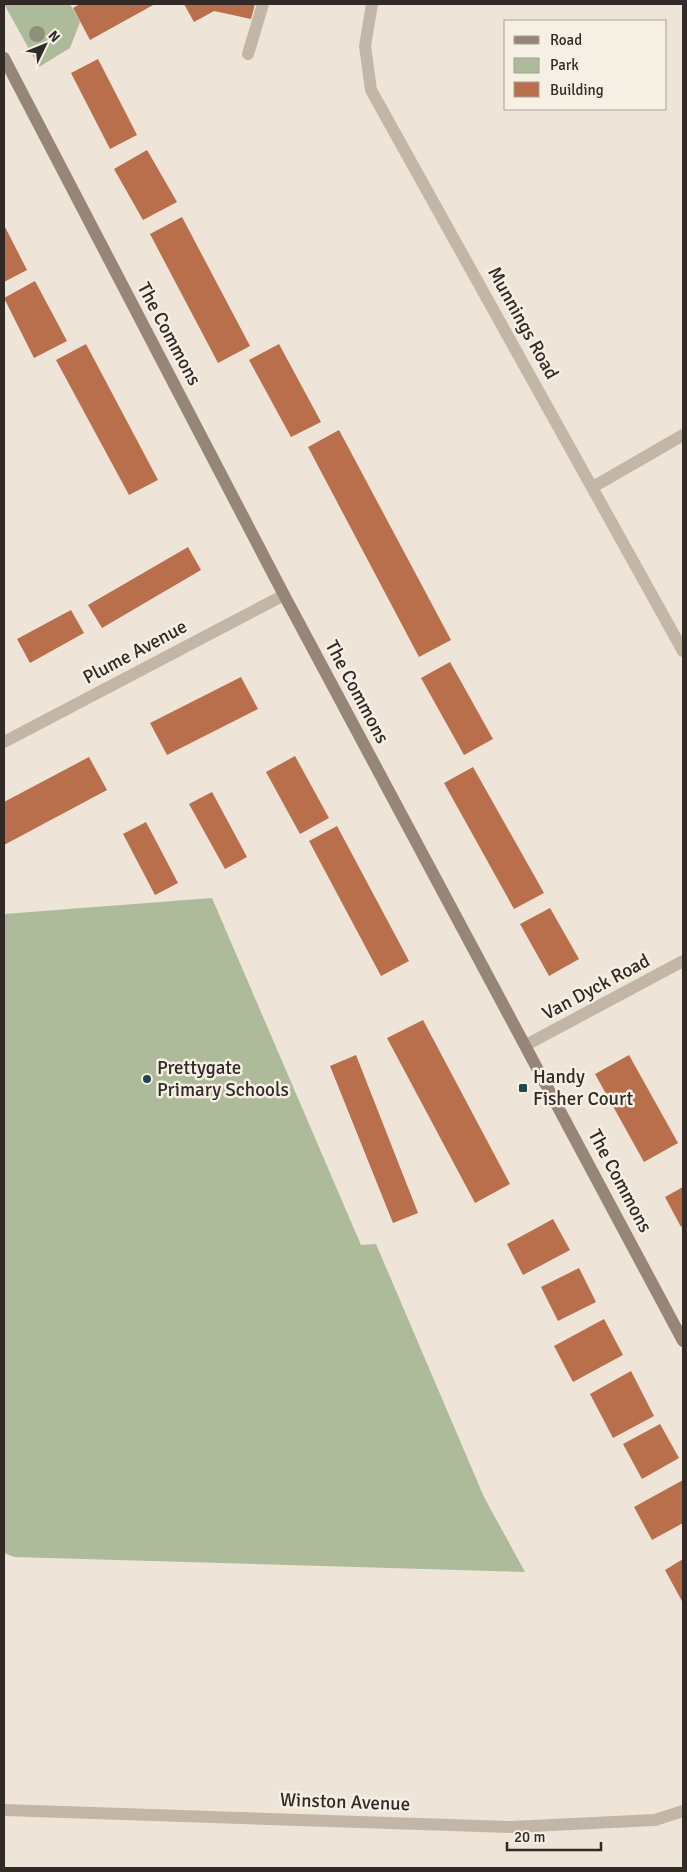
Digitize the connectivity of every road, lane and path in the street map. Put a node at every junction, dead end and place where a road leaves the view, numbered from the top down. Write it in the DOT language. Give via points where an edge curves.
graph roads {
  1 [pos="262,4"];
  2 [pos="372,4"];
  3 [pos="248,54"];
  4 [pos="4,58"];
  5 [pos="683,435"];
  6 [pos="594,487"];
  7 [pos="284,595"];
  8 [pos="683,651"];
  9 [pos="4,742"];
  10 [pos="683,961"];
  11 [pos="526,1045"];
  12 [pos="683,1340"];
  13 [pos="4,1810"];
  14 [pos="683,1811"];
  1 -- 3 [label="street"];
  2 -- 6 [label="street, Munnings Road" via="365,46 371,90"];
  4 -- 7 [label="street, The Commons"];
  5 -- 6 [label="street"];
  6 -- 8 [label="street, Munnings Road"];
  7 -- 9 [label="street, Plume Avenue"];
  7 -- 11 [label="street, The Commons"];
  10 -- 11 [label="street, Van Dyck Road"];
  11 -- 12 [label="street, The Commons"];
  13 -- 14 [label="street, Winston Avenue" via="511,1826 655,1820"];
}
